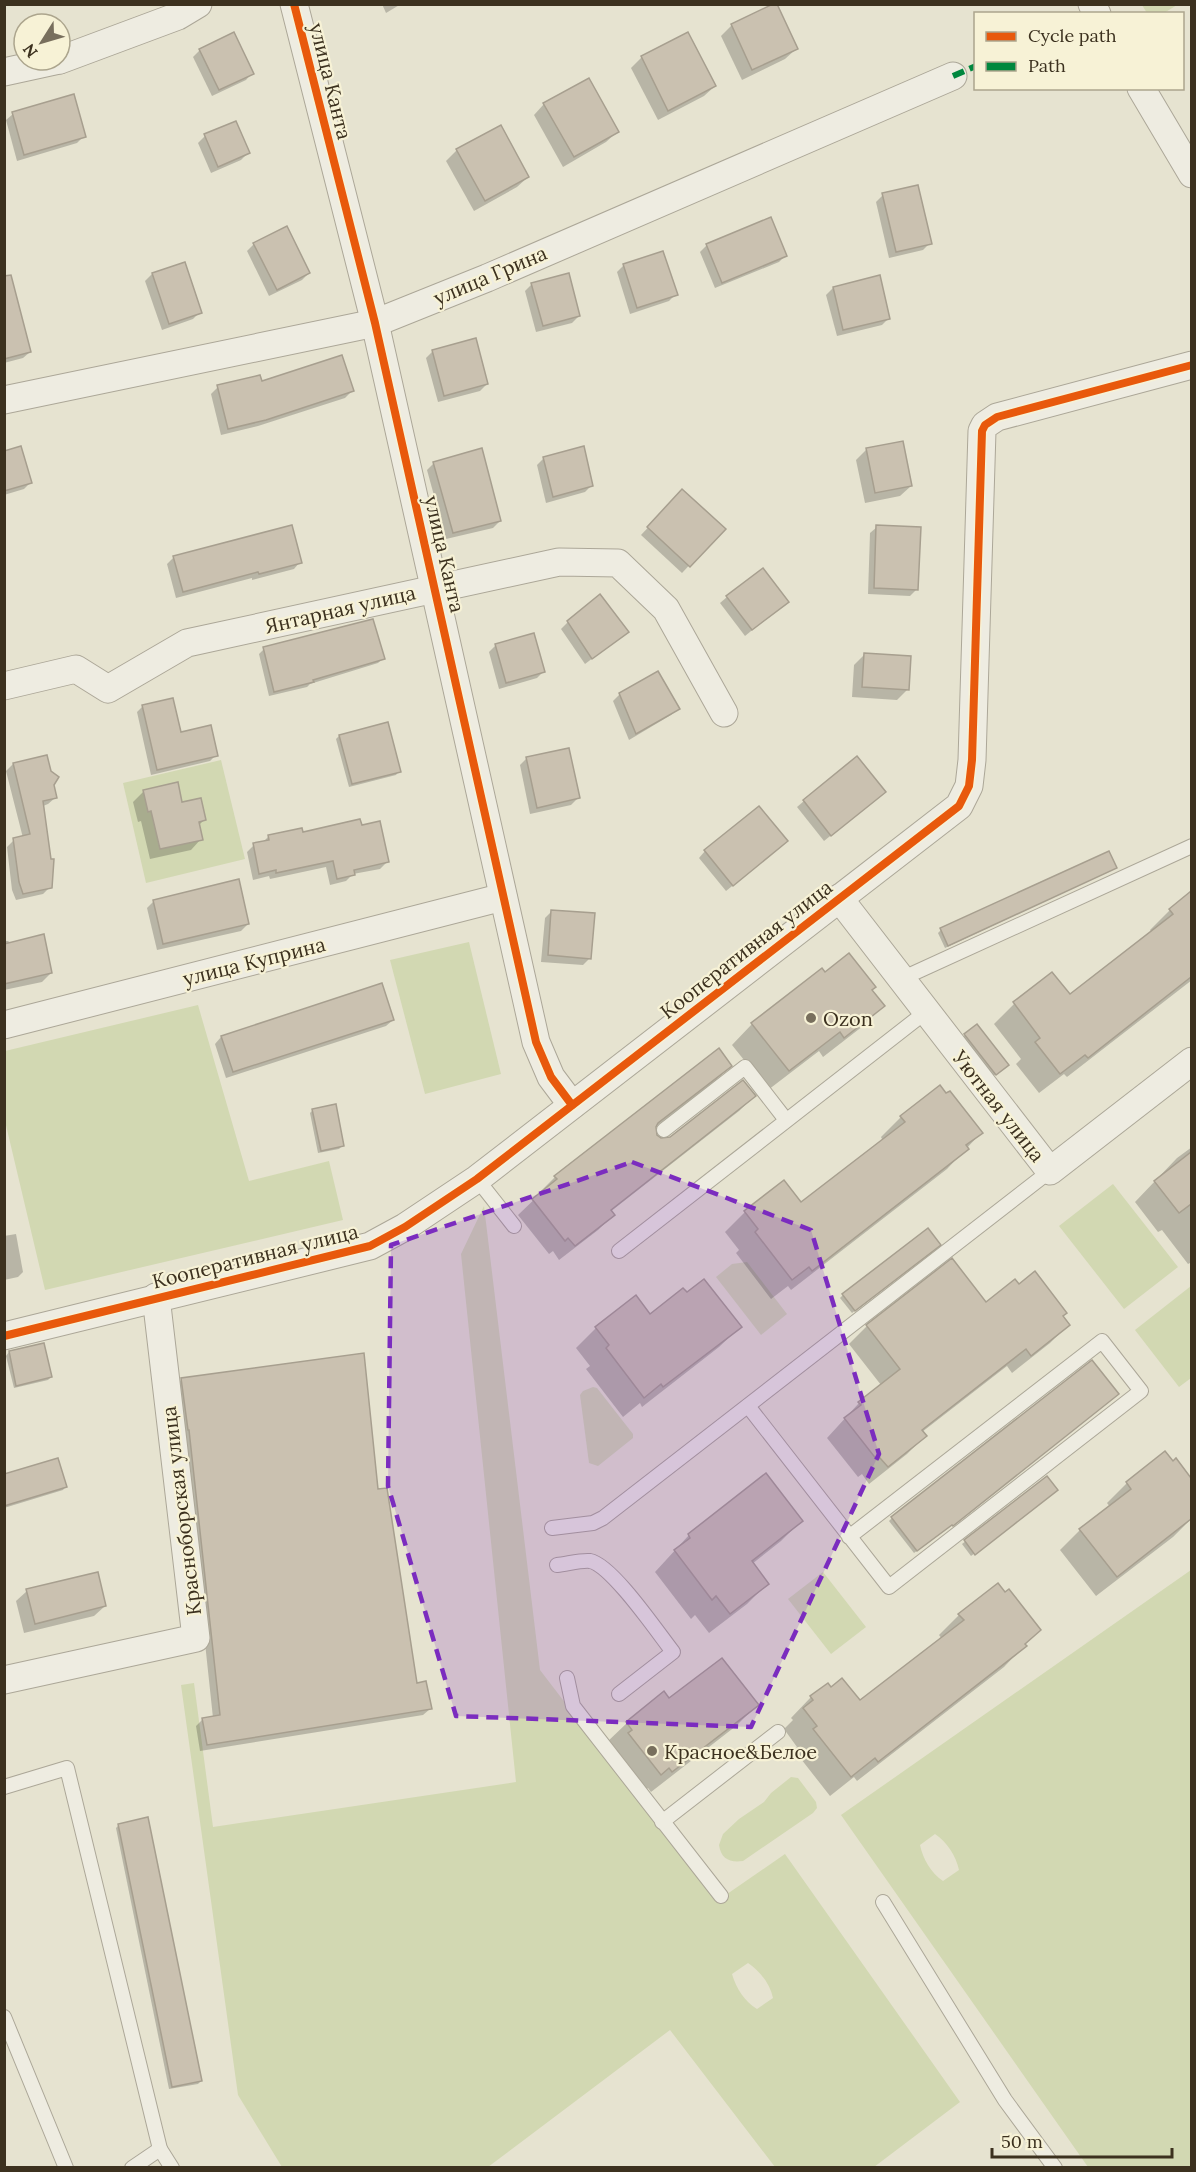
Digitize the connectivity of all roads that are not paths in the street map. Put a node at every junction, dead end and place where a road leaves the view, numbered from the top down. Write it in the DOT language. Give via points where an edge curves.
graph roads {
  1 [pos="198,4"];
  2 [pos="294,4"];
  3 [pos="72,56"];
  4 [pos="953,76"];
  5 [pos="1142,90"];
  6 [pos="1191,174"];
  7 [pos="375,323"];
  8 [pos="1191,365"];
  9 [pos="4,400"];
  10 [pos="435,588"];
  11 [pos="4,686"];
  12 [pos="724,713"];
  13 [pos="1191,846"];
  14 [pos="503,897"];
  15 [pos="839,898"];
  16 [pos="901,979"];
  17 [pos="927,1011"];
  18 [pos="4,1025"];
  19 [pos="1191,1061"];
  20 [pos="572,1105"];
  21 [pos="786,1120"];
  22 [pos="664,1130"];
  23 [pos="1050,1171"];
  24 [pos="477,1179"];
  25 [pos="514,1226"];
  26 [pos="619,1251"];
  27 [pos="156,1297"];
  28 [pos="4,1336"];
  29 [pos="748,1406"];
  30 [pos="552,1528"];
  31 [pos="849,1537"];
  32 [pos="557,1565"];
  33 [pos="567,1678"];
  34 [pos="4,1680"];
  35 [pos="619,1694"];
  36 [pos="778,1732"];
  37 [pos="4,1787"];
  38 [pos="662,1822"];
  39 [pos="721,1896"];
  40 [pos="883,1902"];
  41 [pos="4,2017"];
  42 [pos="160,2149"];
  43 [pos="66,2168"];
  44 [pos="132,2168"];
  45 [pos="172,2168"];
  46 [pos="1055,2168"];
  1 -- 3 [label="street" via="178,16"];
  2 -- 7 [label="street, улица Канта"];
  4 -- 7 [label="street, улица Грина"];
  5 -- 6 [label="street"];
  7 -- 9 [label="street, улица Грина"];
  7 -- 10 [label="street, улица Канта"];
  8 -- 15 [label="street, Кооперативная улица" via="997,417 985,425 969,786 959,806"];
  10 -- 11 [label="street, Янтарная улица" via="187,643 108,689 76,669"];
  10 -- 12 [label="street, Янтарная улица" via="559,562 618,564 666,609"];
  10 -- 14 [label="street, улица Канта"];
  13 -- 16 [label="lane"];
  14 -- 18 [label="street, улица Куприна"];
  14 -- 20 [label="street, улица Канта" via="536,1042 551,1077"];
  15 -- 16 [label="street, Уютная улица"];
  15 -- 20 [label="street, Кооперативная улица"];
  16 -- 17 [label="street, Уютная улица"];
  17 -- 21 [label="lane"];
  17 -- 23 [label="street, Уютная улица"];
  19 -- 23 [label="street, Уютная улица"];
  20 -- 24 [label="street, Кооперативная улица"];
  21 -- 22 [label="lane" via="745,1067"];
  21 -- 26 [label="lane"];
  23 -- 29 [label="lane"];
  24 -- 25 [label="lane"];
  24 -- 27 [label="street, Кооперативная улица" via="370,1246"];
  27 -- 28 [label="street, Кооперативная улица"];
  27 -- 34 [label="street, Красноборская улица" via="195,1638"];
  29 -- 30 [label="lane" via="603,1518"];
  29 -- 31 [label="lane"];
  31 -- 31 [label="lane" via="889,1587 1141,1391 1102,1341"];
  32 -- 35 [label="lane" via="590,1561 599,1565 614,1577 673,1652"];
  33 -- 38 [label="lane" via="573,1706"];
  36 -- 38 [label="lane"];
  37 -- 42 [label="lane" via="67,1768"];
  38 -- 39 [label="lane"];
  40 -- 46 [label="lane" via="1005,2100"];
  41 -- 43 [label="lane"];
  42 -- 44 [label="lane"];
  42 -- 45 [label="lane"];
}
